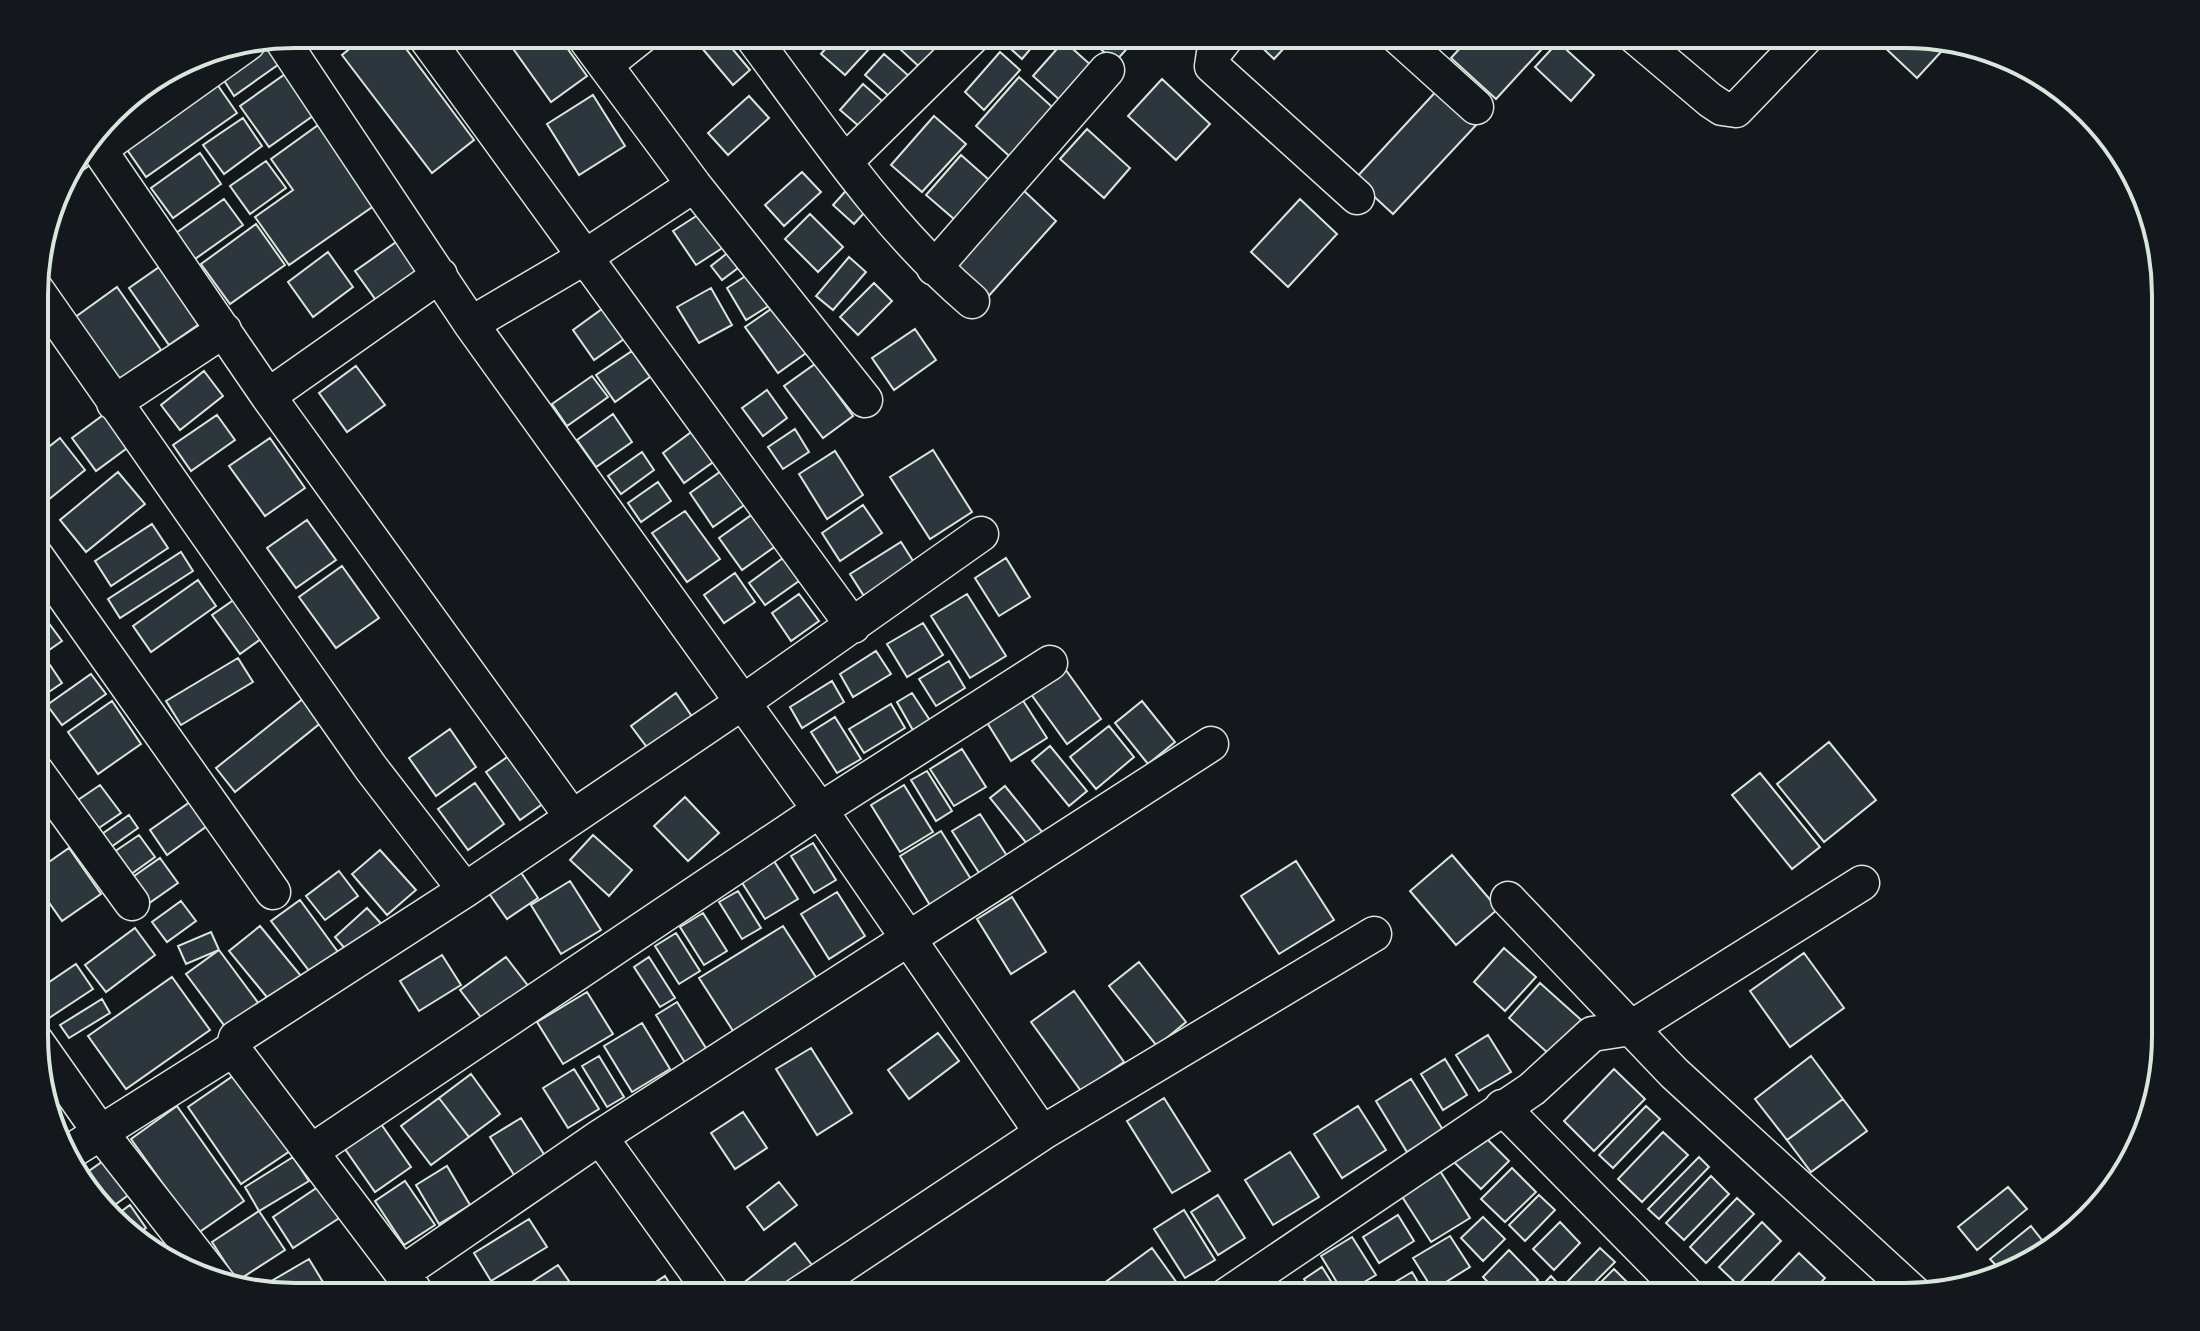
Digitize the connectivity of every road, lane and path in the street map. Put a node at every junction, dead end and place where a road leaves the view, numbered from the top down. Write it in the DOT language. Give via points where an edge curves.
graph roads {
  1 [pos="1218,48"];
  2 [pos="1411,48"];
  3 [pos="1649,48"];
  4 [pos="1795,48"];
  5 [pos="288,49"];
  6 [pos="434,49"];
  7 [pos="593,49"];
  8 [pos="625,49"];
  9 [pos="761,49"];
  10 [pos="960,49"];
  11 [pos="224,59"];
  12 [pos="605,65"];
  13 [pos="1107,70"];
  14 [pos="1476,107"];
  15 [pos="104,139"];
  16 [pos="98,147"];
  17 [pos="846,161"];
  18 [pos="694,185"];
  19 [pos="1357,197"];
  20 [pos="585,257"];
  21 [pos="934,268"];
  22 [pos="440,275"];
  23 [pos="972,301"];
  24 [pos="48,307"];
  25 [pos="471,324"];
  26 [pos="224,330"];
  27 [pos="268,396"];
  28 [pos="865,400"];
  29 [pos="114,403"];
  30 [pos="981,534"];
  31 [pos="48,573"];
  32 [pos="853,626"];
  33 [pos="1050,663"];
  34 [pos="743,702"];
  35 [pos="1211,744"];
  36 [pos="48,788"];
  37 [pos="820,810"];
  38 [pos="572,817"];
  39 [pos="1862,883"];
  40 [pos="465,890"];
  41 [pos="273,892"];
  42 [pos="1508,899"];
  43 [pos="132,903"];
  44 [pos="1374,934"];
  45 [pos="907,937"];
  46 [pos="1631,1028"];
  47 [pos="233,1049"];
  48 [pos="50,1060"];
  49 [pos="1502,1107"];
  50 [pos="100,1132"];
  51 [pos="1042,1133"];
  52 [pos="600,1137"];
  53 [pos="75,1148"];
  54 [pos="312,1151"];
  55 [pos="205,1266"];
  56 [pos="1245,1282"];
  57 [pos="1674,1282"];
  58 [pos="1902,1282"];
  59 [pos="408,1283"];
  60 [pos="413,1283"];
  61 [pos="705,1283"];
  62 [pos="817,1283"];
  1 -- 19 [label="street" via="1212,66"];
  2 -- 14 [label="street"];
  3 -- 4 [label="street" via="1710,100 1736,110"];
  5 -- 22 [label="street"];
  6 -- 20 [label="street"];
  7 -- 12 [label="street"];
  8 -- 12 [label="street"];
  9 -- 17 [label="street"];
  10 -- 17 [label="street"];
  11 -- 15 [label="street"];
  12 -- 18 [label="street"];
  13 -- 21 [label="street"];
  16 -- 26 [label="street"];
  17 -- 21 [label="street"];
  18 -- 20 [label="street"];
  18 -- 28 [label="street"];
  20 -- 25 [label="street"];
  20 -- 32 [label="street"];
  21 -- 23 [label="street"];
  22 -- 25 [label="street"];
  22 -- 27 [label="street"];
  24 -- 29 [label="street"];
  25 -- 34 [label="street"];
  26 -- 27 [label="street"];
  26 -- 29 [label="street"];
  27 -- 38 [label="street"];
  29 -- 40 [label="street" via="371,768"];
  30 -- 32 [label="street"];
  31 -- 41 [label="street"];
  32 -- 34 [label="street"];
  33 -- 37 [label="street"];
  34 -- 37 [label="street"];
  34 -- 38 [label="street"];
  35 -- 45 [label="street"];
  36 -- 43 [label="street"];
  37 -- 45 [label="street"];
  37 -- 54 [label="street"];
  38 -- 40 [label="street"];
  39 -- 46 [label="street"];
  40 -- 47 [label="street" via="236,1038"];
  42 -- 46 [label="street"];
  44 -- 51 [label="street"];
  45 -- 51 [label="street"];
  45 -- 52 [label="street"];
  46 -- 49 [label="street" via="1592,1034 1532,1089"];
  46 -- 58 [label="street"];
  47 -- 50 [label="street"];
  47 -- 54 [label="street"];
  48 -- 50 [label="street"];
  49 -- 56 [label="street"];
  49 -- 57 [label="street"];
  50 -- 53 [label="street"];
  50 -- 55 [label="street"];
  51 -- 62 [label="street"];
  52 -- 60 [label="street"];
  52 -- 61 [label="street"];
  54 -- 59 [label="street"];
}
